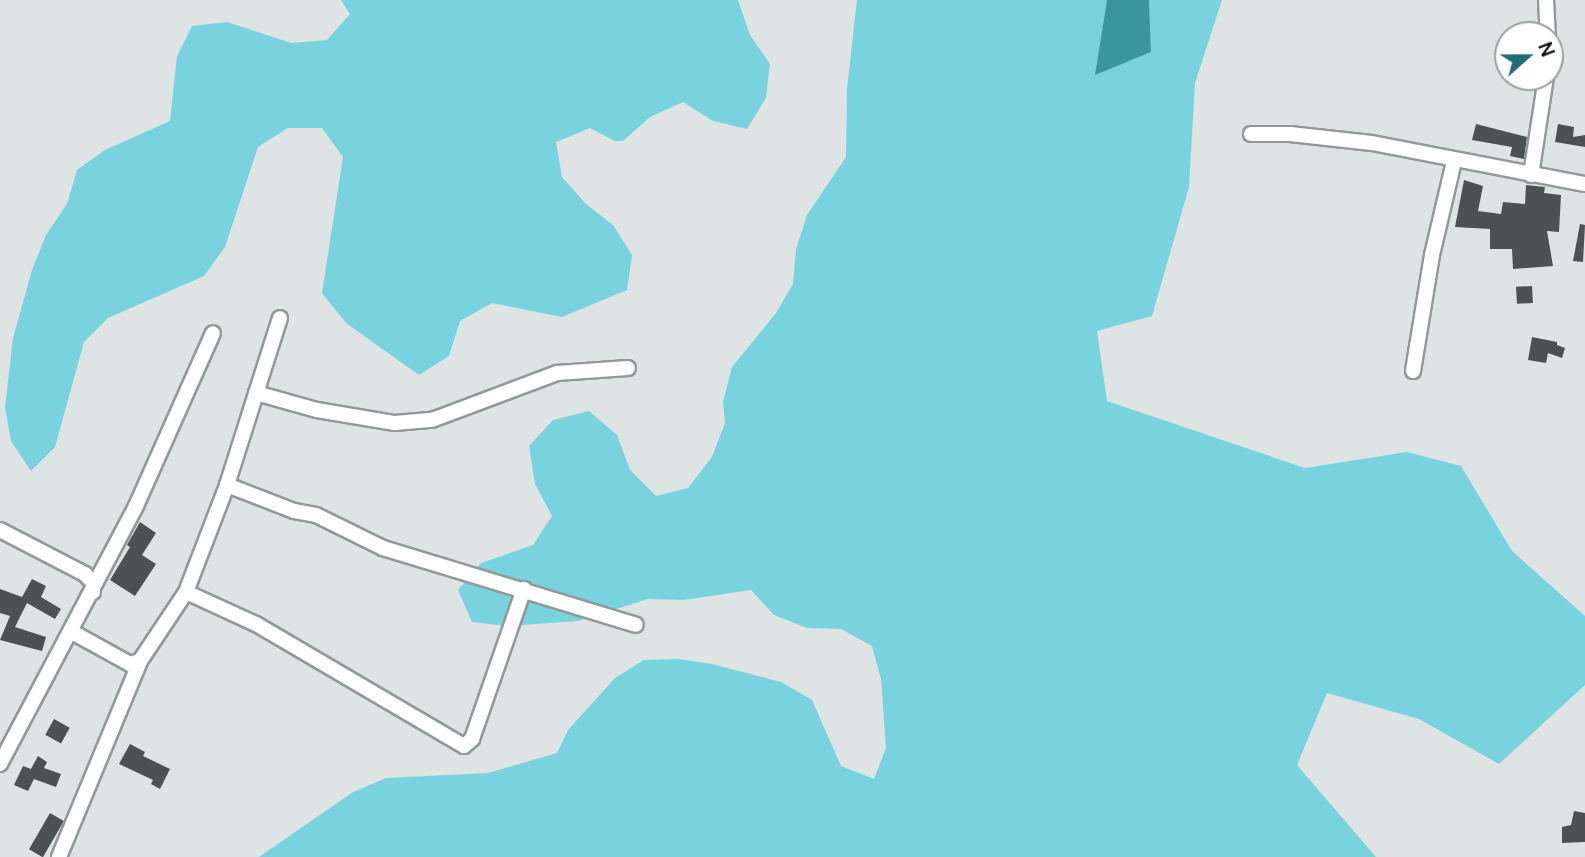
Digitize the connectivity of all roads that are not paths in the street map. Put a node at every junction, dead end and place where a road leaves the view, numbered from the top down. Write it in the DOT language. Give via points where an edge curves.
graph roads {
  1 [pos="1546,0"];
  2 [pos="1547,21"];
  3 [pos="1544,91"];
  4 [pos="1251,134"];
  5 [pos="1454,161"];
  6 [pos="1531,175"];
  7 [pos="1585,184"];
  8 [pos="280,318"];
  9 [pos="213,333"];
  10 [pos="628,368"];
  11 [pos="1413,371"];
  12 [pos="256,393"];
  13 [pos="227,485"];
  14 [pos="0,530"];
  15 [pos="524,589"];
  16 [pos="93,592"];
  17 [pos="186,592"];
  18 [pos="636,625"];
  19 [pos="72,632"];
  20 [pos="140,661"];
  21 [pos="0,764"];
  22 [pos="59,857"];
  1 -- 2 [label="street"];
  3 -- 6 [label="street"];
  4 -- 5 [label="street" via="1372,143"];
  5 -- 6 [label="street"];
  5 -- 11 [label="street"];
  6 -- 7 [label="street"];
  8 -- 12 [label="street"];
  9 -- 16 [label="street"];
  10 -- 12 [label="street" via="557,373 432,420 395,424"];
  12 -- 13 [label="street"];
  13 -- 15 [label="street" via="316,515 383,548"];
  13 -- 17 [label="street"];
  14 -- 16 [label="street" via="85,574 93,583"];
  15 -- 17 [label="street" via="472,739 464,746 256,624"];
  15 -- 18 [label="street"];
  16 -- 19 [label="street"];
  17 -- 20 [label="street"];
  19 -- 20 [label="street" via="130,664"];
  19 -- 21 [label="street"];
  20 -- 22 [label="street"];
}
